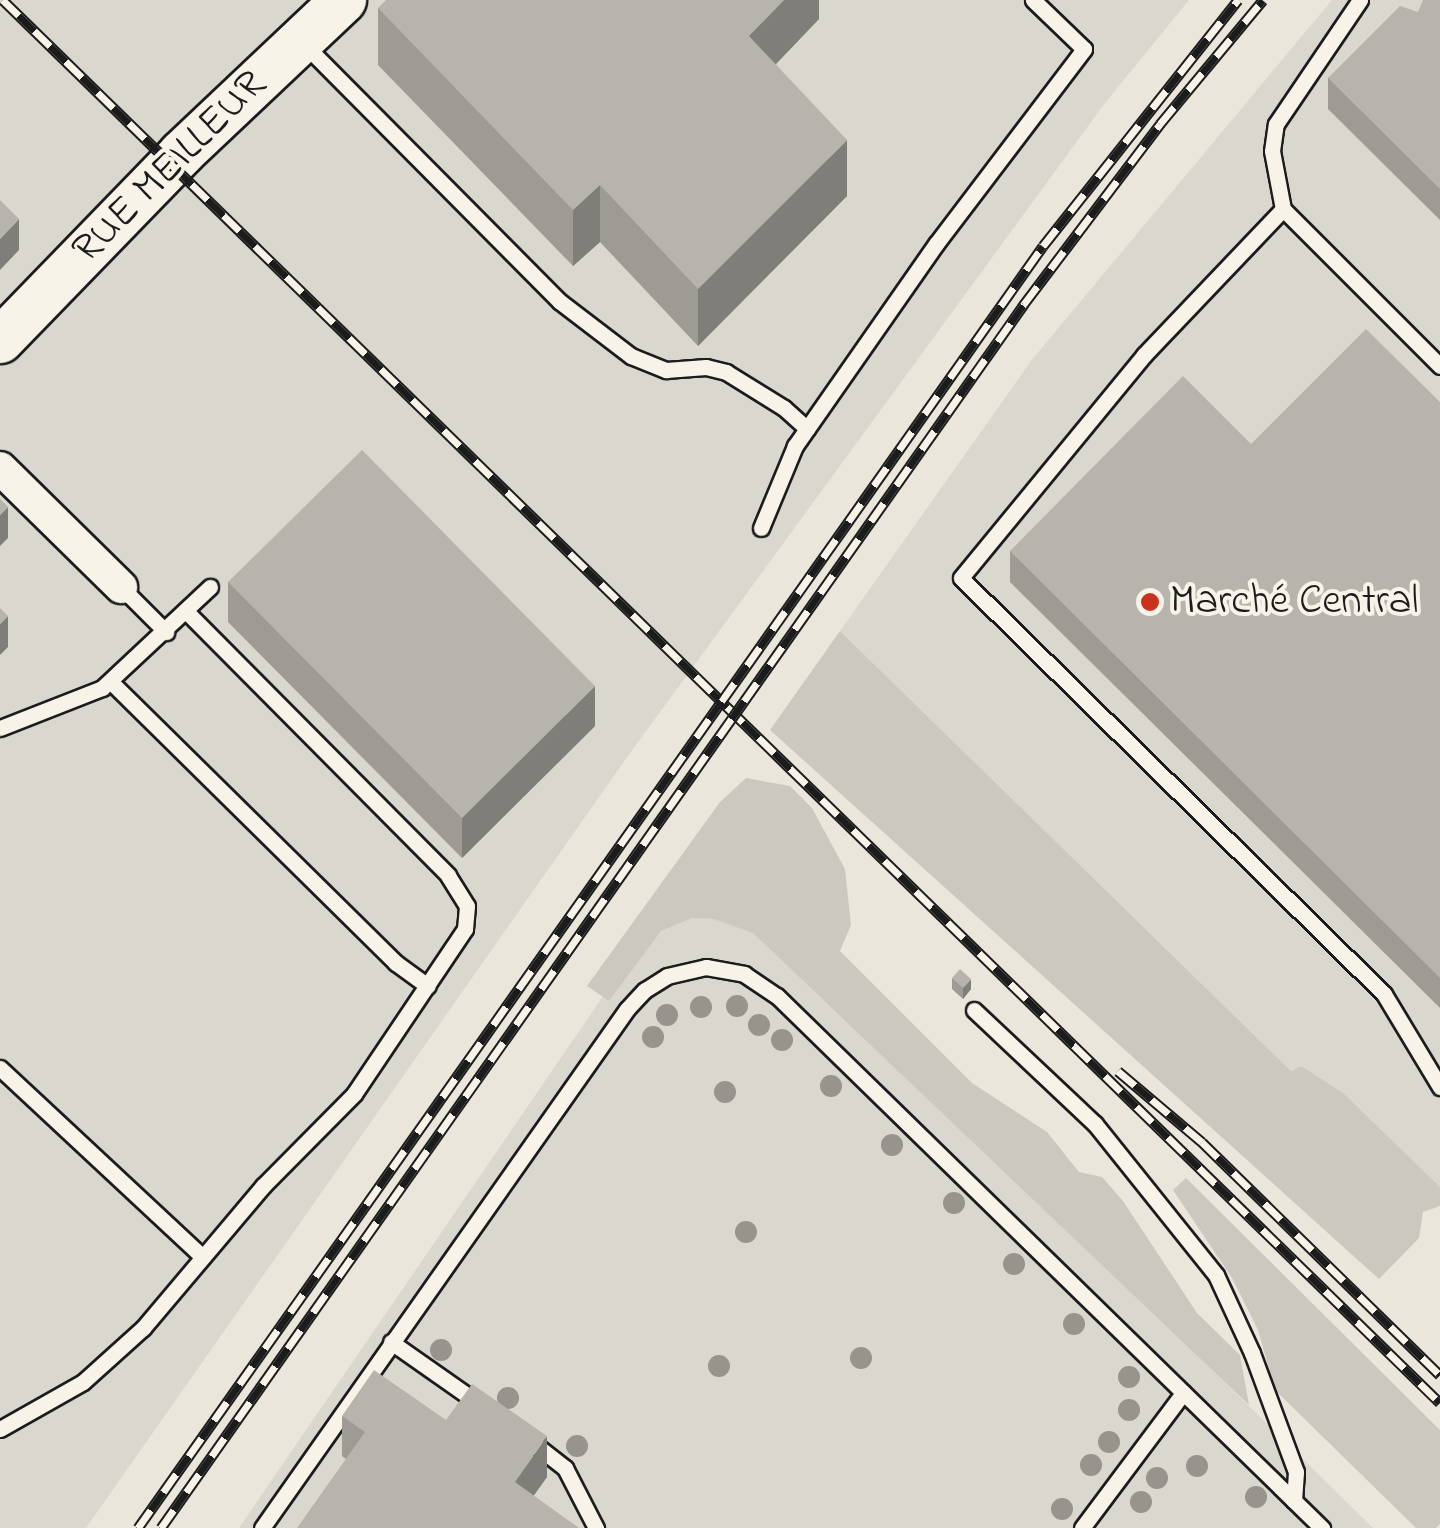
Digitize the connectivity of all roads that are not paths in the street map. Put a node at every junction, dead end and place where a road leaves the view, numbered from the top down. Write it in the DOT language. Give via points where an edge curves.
graph roads {
  1 [pos="344,0"];
  2 [pos="1033,0"];
  3 [pos="1360,0"];
  4 [pos="300,40"];
  5 [pos="1283,208"];
  6 [pos="0,340"];
  7 [pos="1440,366"];
  8 [pos="807,428"];
  9 [pos="0,468"];
  10 [pos="761,528"];
  11 [pos="121,587"];
  12 [pos="210,588"];
  13 [pos="186,612"];
  14 [pos="166,632"];
  15 [pos="111,682"];
  16 [pos="0,728"];
  17 [pos="428,986"];
  18 [pos="974,1010"];
  19 [pos="0,1068"];
  20 [pos="1440,1087"];
  21 [pos="203,1257"];
  22 [pos="391,1342"];
  23 [pos="1183,1393"];
  24 [pos="491,1413"];
  25 [pos="0,1429"];
  26 [pos="518,1432"];
  27 [pos="1294,1501"];
  28 [pos="262,1528"];
  29 [pos="596,1528"];
  30 [pos="1082,1528"];
  31 [pos="1322,1528"];
  1 -- 4 [label="street, RUE MEILLEUR"];
  2 -- 8 [label="lane" via="1084,50"];
  3 -- 5 [label="lane" via="1276,124 1272,150"];
  4 -- 6 [label="street, RUE MEILLEUR"];
  4 -- 8 [label="lane" via="559,302 644,364 726,372"];
  5 -- 7 [label="lane"];
  5 -- 20 [label="lane" via="1144,355 961,578 1384,994"];
  8 -- 10 [label="lane"];
  9 -- 11 [label="street"];
  11 -- 14 [label="lane"];
  12 -- 13 [label="lane"];
  13 -- 14 [label="lane"];
  13 -- 17 [label="lane" via="462,892 465,929"];
  14 -- 15 [label="lane"];
  15 -- 16 [label="lane"];
  15 -- 17 [label="lane" via="396,964"];
  17 -- 21 [label="lane" via="354,1094"];
  18 -- 27 [label="lane" via="1095,1124 1216,1274 1296,1472"];
  19 -- 21 [label="lane"];
  21 -- 25 [label="lane" via="108,1362"];
  22 -- 23 [label="lane" via="635,999 667,976 719,968 756,980 777,996"];
  22 -- 24 [label="lane"];
  22 -- 28 [label="lane"];
  23 -- 27 [label="lane"];
  23 -- 30 [label="lane"];
  26 -- 29 [label="lane" via="565,1468"];
  27 -- 31 [label="lane"];
}
